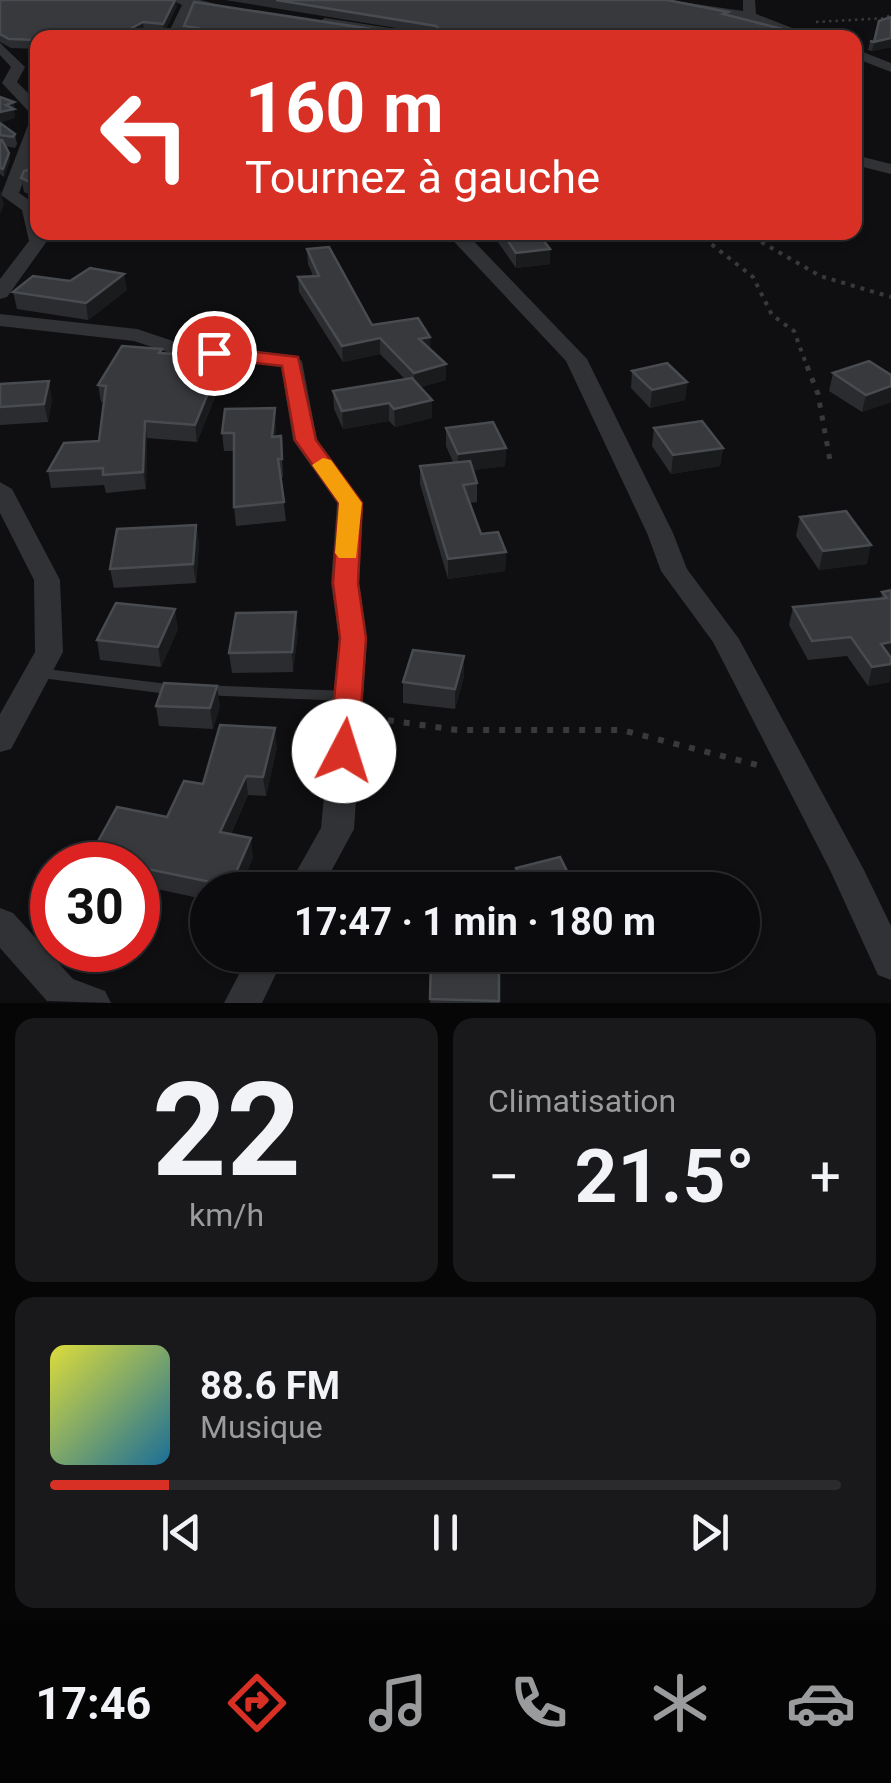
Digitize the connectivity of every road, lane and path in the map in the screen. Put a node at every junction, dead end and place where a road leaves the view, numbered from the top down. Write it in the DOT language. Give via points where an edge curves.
graph roads {
  1 [pos="643,0"];
  2 [pos="748,0"];
  3 [pos="183,1"];
  4 [pos="247,10"];
  5 [pos="891,14"];
  6 [pos="750,16"];
  7 [pos="305,19"];
  8 [pos="772,25"];
  9 [pos="175,30"];
  10 [pos="377,30"];
  11 [pos="787,30"];
  12 [pos="0,48"];
  13 [pos="862,56"];
  14 [pos="18,67"];
  15 [pos="30,68"];
  16 [pos="891,68"];
  17 [pos="30,105"];
  18 [pos="30,137"];
  19 [pos="862,162"];
  20 [pos="891,170"];
  21 [pos="30,208"];
  22 [pos="38,240"];
  23 [pos="462,240"];
  24 [pos="707,240"];
  25 [pos="758,240"];
  26 [pos="0,293"];
  27 [pos="891,297"];
  28 [pos="0,320"];
  29 [pos="831,466"];
  30 [pos="0,490"];
  31 [pos="38,673"];
  32 [pos="348,704"];
  33 [pos="0,741"];
  34 [pos="798,776"];
  35 [pos="313,872"];
  36 [pos="0,923"];
  37 [pos="891,964"];
  38 [pos="259,972"];
  39 [pos="92,1003"];
  40 [pos="243,1003"];
  1 -- 6 [label="street"];
  2 -- 6 [label="street"];
  3 -- 4 [label="street"];
  3 -- 9 [label="street"];
  5 -- 8 [label="path"];
  6 -- 8 [label="street"];
  7 -- 10 [label="street"];
  8 -- 11 [label="street"];
  12 -- 14 [label="street"];
  13 -- 16 [label="street"];
  14 -- 15 [label="street"];
  14 -- 17 [label="street" via="9,83"];
  18 -- 21 [label="street" via="10,195"];
  19 -- 20 [label="street"];
  22 -- 26 [label="street"];
  23 -- 34 [label="street" via="576,359 674,571 725,639"];
  24 -- 29 [label="path" via="739,262 767,293 772,315 794,331 818,394"];
  25 -- 27 [label="path" via="820,276"];
  28 -- 32 [label="street" via="137,335 176,350 291,361 305,440 350,503"];
  30 -- 31 [label="street" via="47,580 49,652"];
  31 -- 32 [label="lane"];
  31 -- 33 [label="street"];
  32 -- 34 [label="path" via="457,730 622,730"];
  32 -- 35 [label="street" via="337,828"];
  34 -- 37 [label="street"];
  36 -- 39 [label="street" via="60,990"];
  38 -- 40 [label="street"];
}
